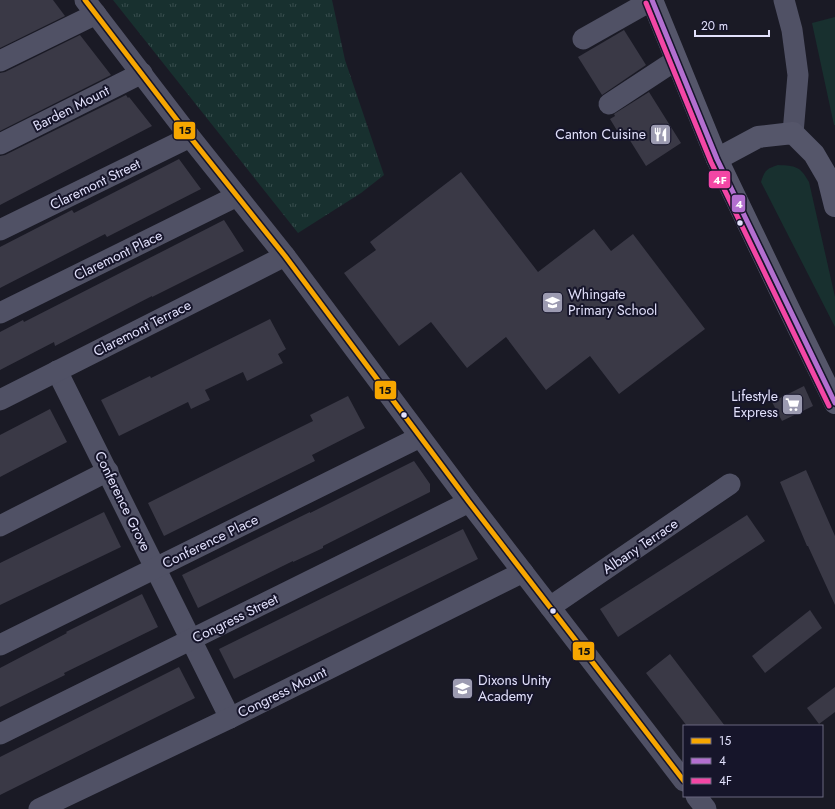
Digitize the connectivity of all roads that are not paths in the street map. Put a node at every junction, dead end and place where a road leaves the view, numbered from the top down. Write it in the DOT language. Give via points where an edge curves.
graph roads {
  1 [pos="652,0"];
  2 [pos="784,0"];
  3 [pos="90,7"];
  4 [pos="583,40"];
  5 [pos="676,60"];
  6 [pos="0,61"];
  7 [pos="142,73"];
  8 [pos="609,104"];
  9 [pos="793,133"];
  10 [pos="190,137"];
  11 [pos="0,144"];
  12 [pos="717,159"];
  13 [pos="237,196"];
  14 [pos="835,206"];
  15 [pos="0,230"];
  16 [pos="284,256"];
  17 [pos="0,313"];
  18 [pos="57,371"];
  19 [pos="0,400"];
  20 [pos="835,403"];
  21 [pos="420,437"];
  22 [pos="108,471"];
  23 [pos="730,484"];
  24 [pos="469,502"];
  25 [pos="0,526"];
  26 [pos="156,568"];
  27 [pos="523,572"];
  28 [pos="550,607"];
  29 [pos="191,639"];
  30 [pos="0,644"];
  31 [pos="230,718"];
  32 [pos="0,734"];
  33 [pos="683,780"];
  34 [pos="697,797"];
  35 [pos="39,809"];
  36 [pos="706,809"];
  1 -- 4 [label="street"];
  1 -- 5 [label="main road"];
  2 -- 9 [label="street" via="792,30 798,75"];
  3 -- 6 [label="street"];
  3 -- 7 [label="street"];
  5 -- 8 [label="street"];
  5 -- 12 [label="main road"];
  7 -- 10 [label="street"];
  7 -- 11 [label="street, Barden Mount"];
  9 -- 12 [label="main road" via="758,137"];
  9 -- 14 [label="main road" via="814,154 828,178"];
  10 -- 13 [label="street"];
  10 -- 15 [label="street, Claremont Street"];
  12 -- 20 [label="main road"];
  13 -- 16 [label="street"];
  13 -- 17 [label="street, Claremont Place"];
  16 -- 18 [label="street, Claremont Terrace"];
  16 -- 21 [label="street"];
  18 -- 19 [label="street, Claremont Terrace"];
  18 -- 22 [label="street, Conference Grove"];
  21 -- 24 [label="street"];
  21 -- 26 [label="street, Conference Place"];
  22 -- 25 [label="street"];
  22 -- 26 [label="street, Conference Grove"];
  23 -- 28 [label="street, Albany Terrace"];
  24 -- 27 [label="street"];
  24 -- 29 [label="street, Congress Street"];
  26 -- 29 [label="street, Conference Grove"];
  26 -- 30 [label="street, Conference Place"];
  27 -- 28 [label="street"];
  27 -- 31 [label="street, Congress Mount"];
  28 -- 33 [label="street"];
  29 -- 31 [label="street, Conference Grove"];
  29 -- 32 [label="street, Congress Street"];
  31 -- 35 [label="street, Congress Mount"];
  34 -- 36 [label="street"];
}
